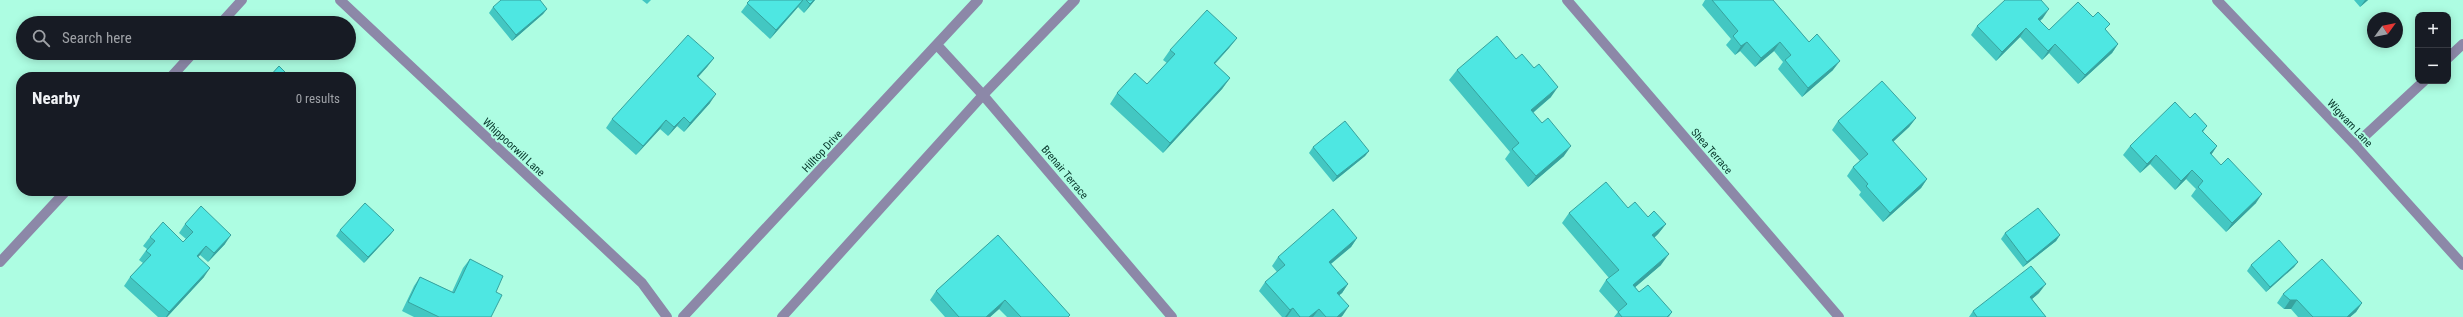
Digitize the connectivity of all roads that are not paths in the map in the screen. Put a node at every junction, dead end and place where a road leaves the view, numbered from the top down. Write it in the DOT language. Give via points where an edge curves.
graph roads {
  1 [pos="242,0"];
  2 [pos="340,0"];
  3 [pos="978,0"];
  4 [pos="1076,0"];
  5 [pos="1567,0"];
  6 [pos="2217,0"];
  7 [pos="227,16"];
  8 [pos="2463,44"];
  9 [pos="937,45"];
  10 [pos="2451,55"];
  11 [pos="187,60"];
  12 [pos="176,72"];
  13 [pos="2421,84"];
  14 [pos="983,95"];
  15 [pos="2355,145"];
  16 [pos="61,196"];
  17 [pos="0,262"];
  18 [pos="2463,266"];
  19 [pos="667,317"];
  20 [pos="683,317"];
  21 [pos="782,317"];
  22 [pos="1172,317"];
  23 [pos="1839,317"];
  1 -- 7 [label="street"];
  2 -- 19 [label="street, Whippoorwill Lane" via="642,283"];
  3 -- 9 [label="street, Hilltop Drive"];
  4 -- 14 [label="street"];
  5 -- 23 [label="street, Shea Terrace"];
  6 -- 15 [label="street, Wigwam Lane"];
  8 -- 10 [label="street"];
  9 -- 14 [label="street, Brenair Terrace"];
  9 -- 20 [label="street, Hilltop Drive"];
  11 -- 12 [label="street"];
  13 -- 15 [label="street"];
  14 -- 21 [label="street"];
  14 -- 22 [label="street, Brenair Terrace"];
  15 -- 18 [label="street, Wigwam Lane"];
  16 -- 17 [label="street"];
}
